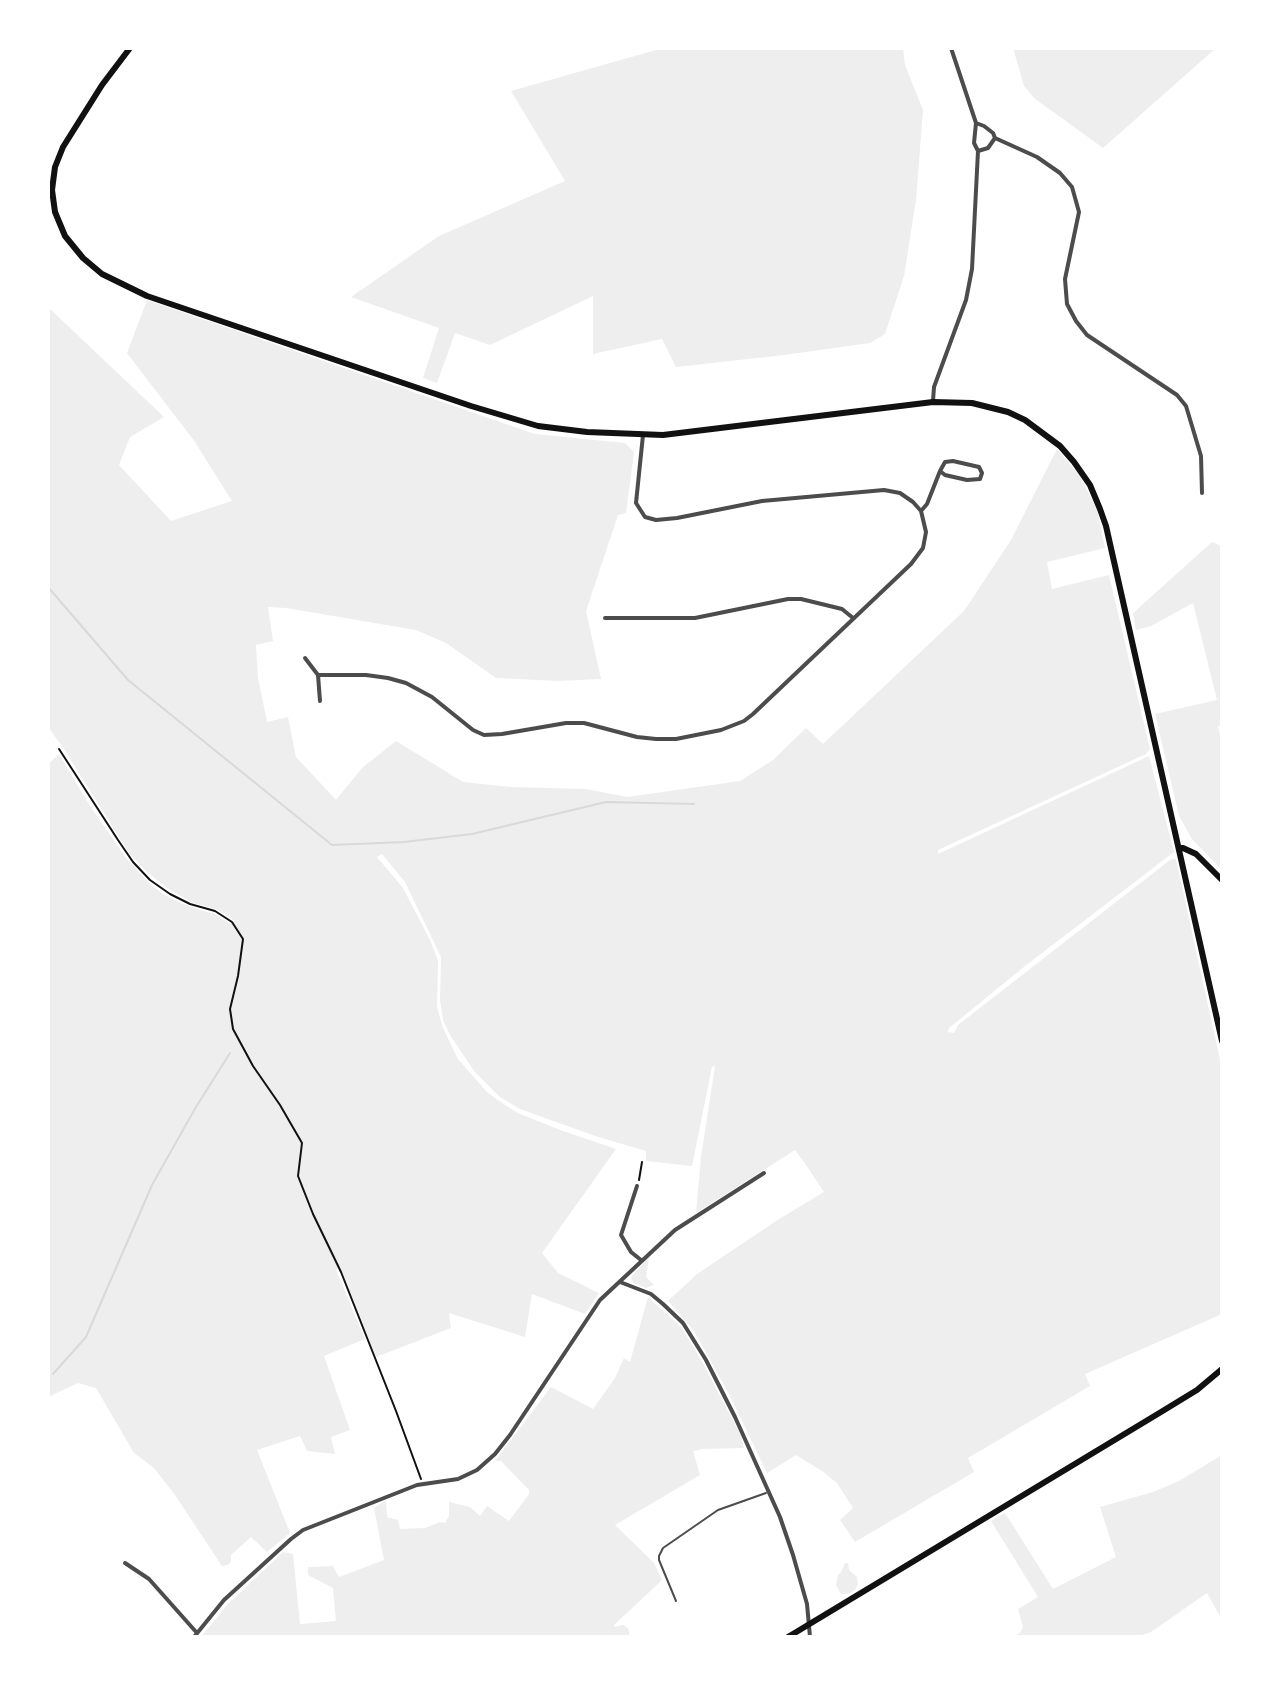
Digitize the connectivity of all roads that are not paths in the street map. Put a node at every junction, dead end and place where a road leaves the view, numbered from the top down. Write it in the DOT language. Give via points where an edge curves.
graph roads {
  1 [pos="130,48"];
  2 [pos="951,48"];
  3 [pos="976,123"];
  4 [pos="995,138"];
  5 [pos="978,151"];
  6 [pos="933,402"];
  7 [pos="643,435"];
  8 [pos="940,471"];
  9 [pos="1202,493"];
  10 [pos="921,511"];
  11 [pos="605,618"];
  12 [pos="853,619"];
  13 [pos="305,658"];
  14 [pos="318,675"];
  15 [pos="320,701"];
  16 [pos="1179,848"];
  17 [pos="1222,880"];
  18 [pos="1222,1041"];
  19 [pos="764,1173"];
  20 [pos="637,1186"];
  21 [pos="641,1260"];
  22 [pos="620,1282"];
  23 [pos="1222,1369"];
  24 [pos="769,1492"];
  25 [pos="125,1563"];
  26 [pos="676,1601"];
  27 [pos="810,1624"];
  28 [pos="196,1635"];
  29 [pos="788,1637"];
  30 [pos="810,1637"];
  1 -- 7 [label="main road" via="63,147 52,190 65,236 102,274 147,296 501,416 538,426"];
  2 -- 3 [label="street"];
  3 -- 4 [label="street"];
  3 -- 5 [label="street"];
  4 -- 5 [label="street"];
  4 -- 9 [label="street" via="1037,157 1072,187 1079,212 1065,279 1067,304 1087,335 1186,406 1201,456"];
  5 -- 6 [label="street" via="972,269"];
  6 -- 7 [label="main road"];
  6 -- 16 [label="main road" via="972,403 1025,420 1060,446 1090,485 1106,526"];
  7 -- 10 [label="street" via="636,503 645,517 677,518 762,501 884,490 900,493"];
  8 -- 8 [label="street" via="967,480 980,479 982,473 979,467 953,461 945,462"];
  8 -- 10 [label="street"];
  10 -- 12 [label="street" via="926,532 919,555"];
  11 -- 12 [label="street" via="695,618 801,599 842,609"];
  12 -- 14 [label="street" via="744,721 676,739 637,737 584,723 484,735 406,683 366,675"];
  13 -- 14 [label="street"];
  14 -- 15 [label="street"];
  16 -- 17 [label="main road" via="1196,854"];
  16 -- 18 [label="main road"];
  19 -- 21 [label="street" via="675,1230"];
  20 -- 21 [label="street" via="621,1235"];
  21 -- 22 [label="street"];
  22 -- 24 [label="street" via="651,1294 691,1334"];
  22 -- 28 [label="street" via="594,1308 522,1418 477,1470 458,1479 422,1484 303,1530 224,1600"];
  23 -- 27 [label="main road" via="1197,1390"];
  24 -- 26 [label="lane" via="718,1510 663,1548 659,1560"];
  24 -- 27 [label="street" via="793,1555"];
  25 -- 28 [label="street" via="162,1592"];
  27 -- 29 [label="main road"];
  27 -- 30 [label="street"];
}
